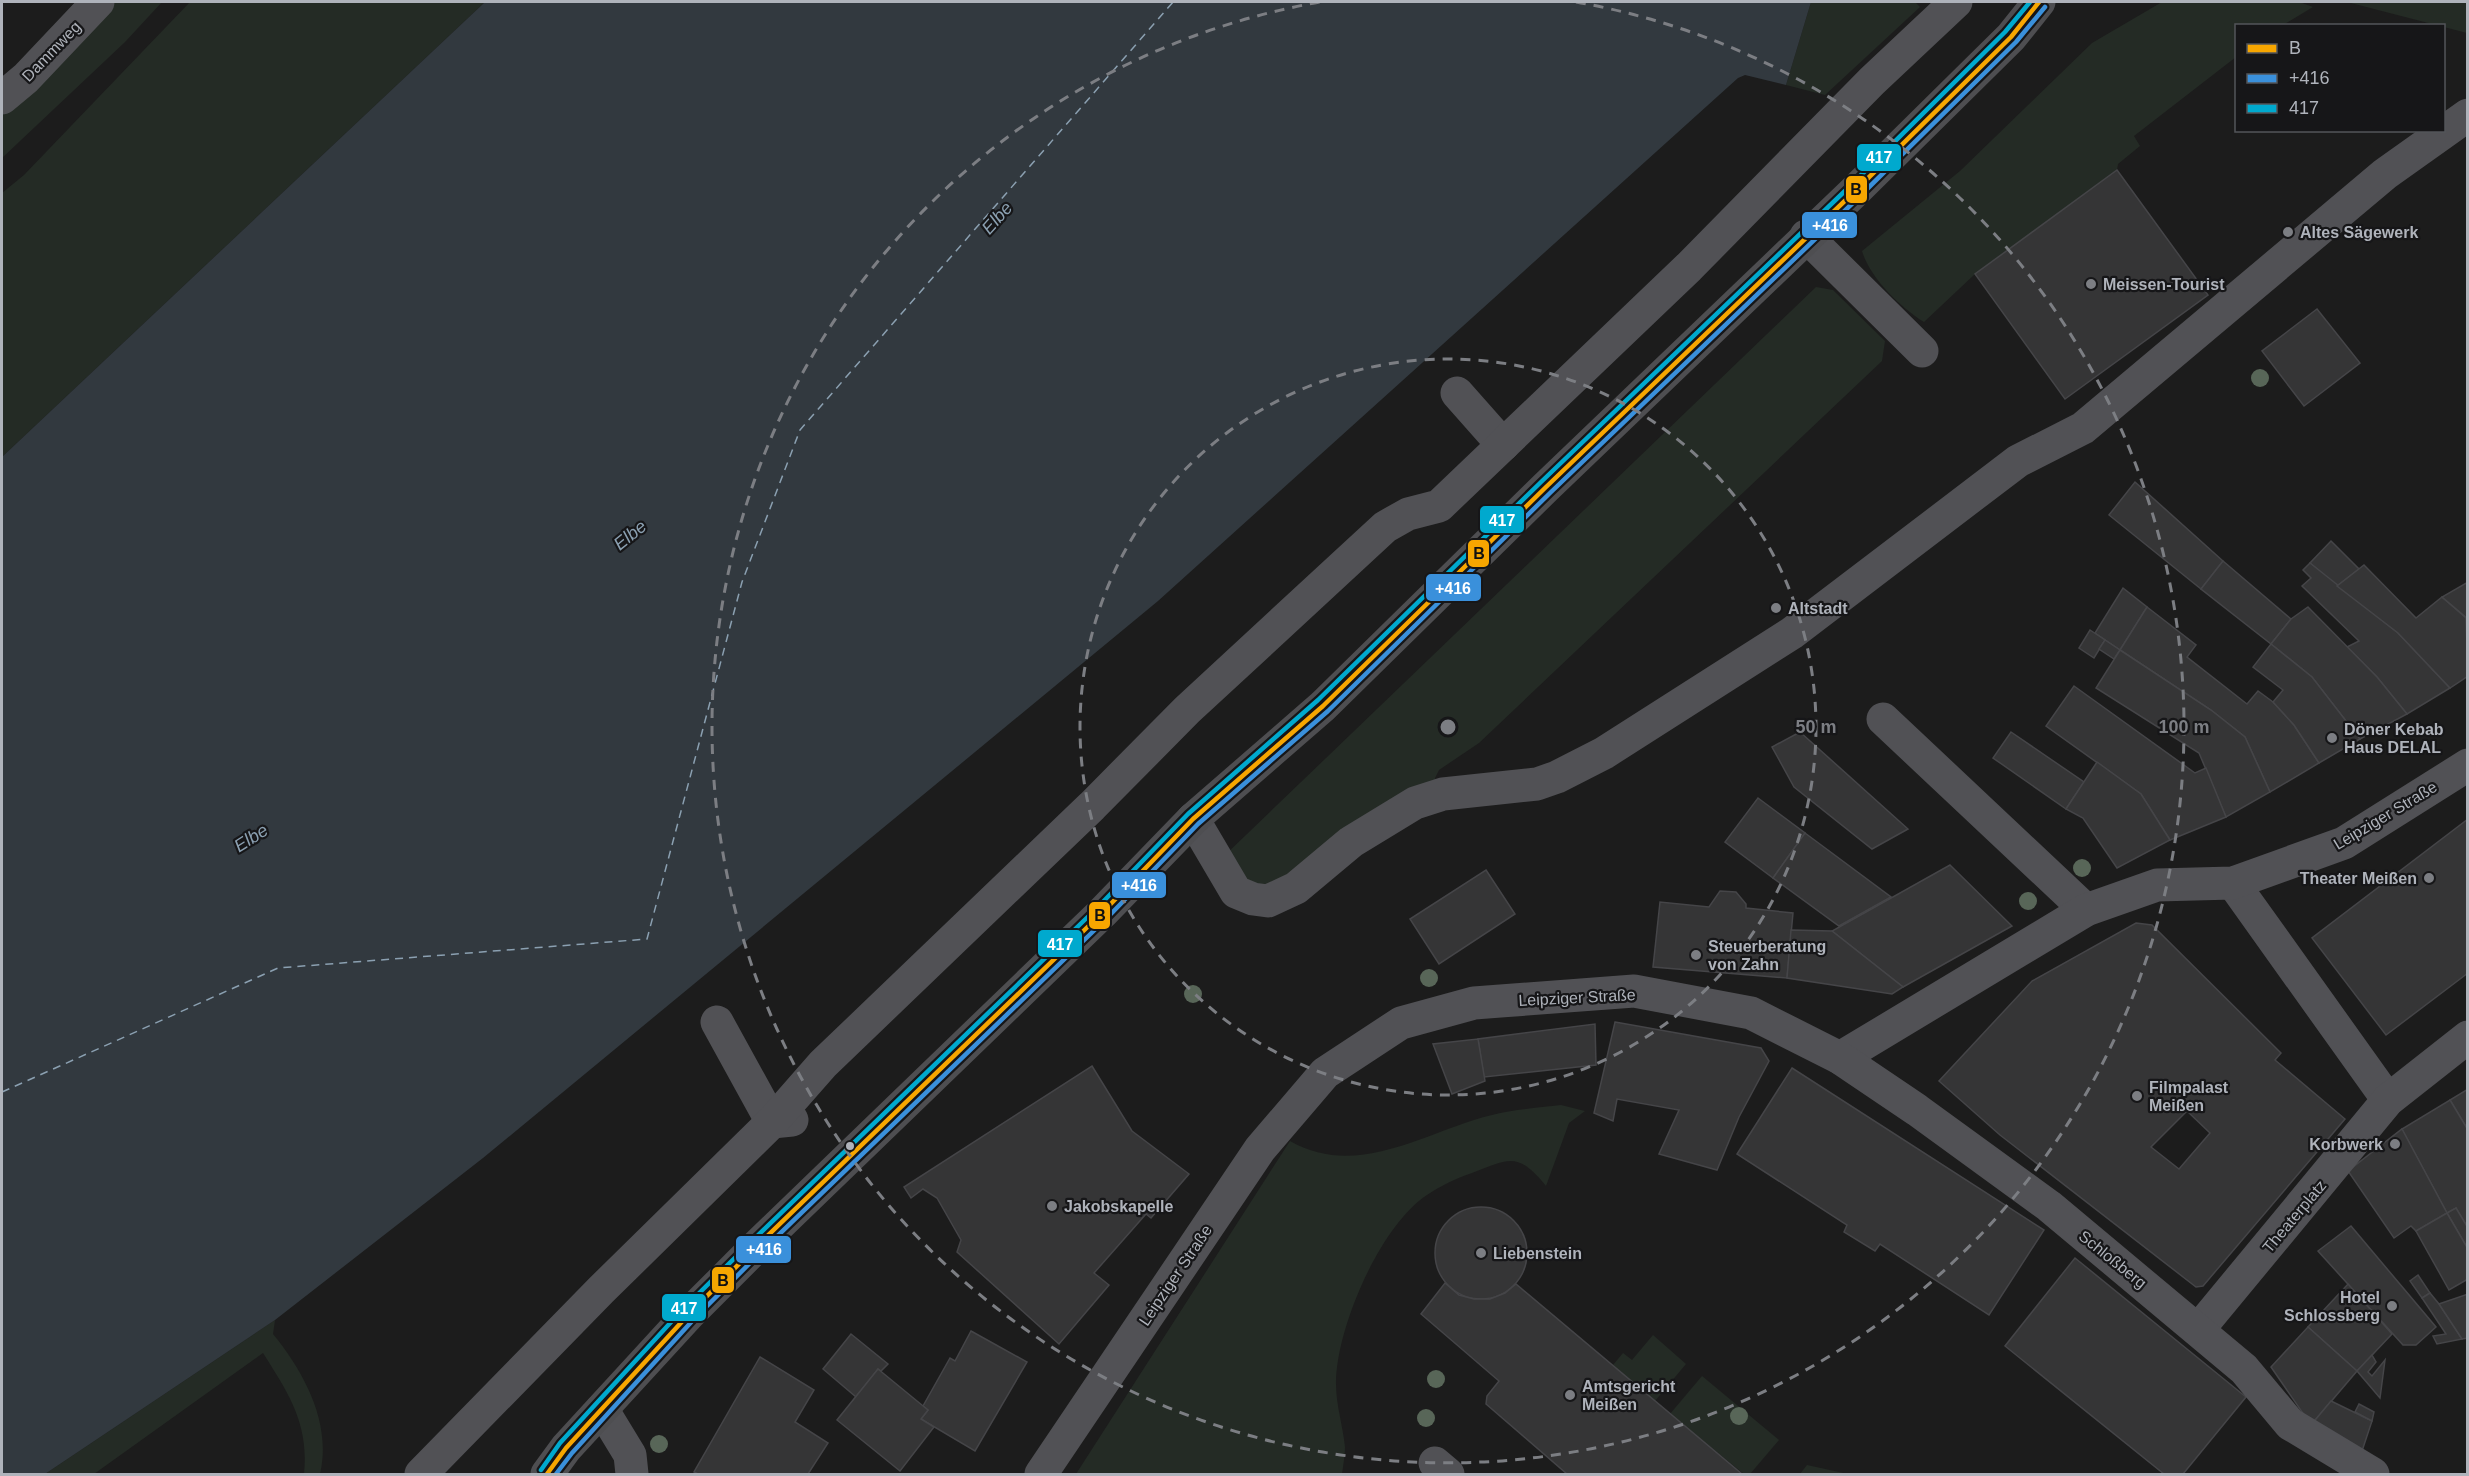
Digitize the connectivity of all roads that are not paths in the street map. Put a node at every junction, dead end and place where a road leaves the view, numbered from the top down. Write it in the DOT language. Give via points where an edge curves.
graph roads {
  1 [pos="98,2"];
  2 [pos="1956,2"];
  3 [pos="2039,2"];
  4 [pos="2,98"];
  5 [pos="2468,115"];
  6 [pos="2445,131"];
  7 [pos="2444,132"];
  8 [pos="1806,236"];
  9 [pos="1922,351"];
  10 [pos="1457,393"];
  11 [pos="1503,445"];
  12 [pos="1884,719"];
  13 [pos="2468,765"];
  14 [pos="1192,819"];
  15 [pos="2233,883"];
  16 [pos="2086,910"];
  17 [pos="717,1022"];
  18 [pos="2468,1036"];
  19 [pos="1840,1058"];
  20 [pos="2388,1100"];
  21 [pos="786,1121"];
  22 [pos="2198,1330"];
  23 [pos="602,1409"];
  24 [pos="422,1474"];
  25 [pos="547,1474"];
  26 [pos="632,1474"];
  27 [pos="1041,1474"];
  28 [pos="2373,1474"];
  1 -- 4 [label="street, Dammweg"];
  2 -- 11 [label="street"];
  3 -- 8 [label="main road" via="2011,37"];
  5 -- 6 [label="street"];
  7 -- 14 [label="street" via="2385,174 2084,428 2018,461 1792,633 1604,753 1537,784 1443,794 1415,802 1351,842 1296,888 1268,901 1236,892"];
  8 -- 9 [label="street"];
  8 -- 14 [label="main road" via="1323,706"];
  10 -- 11 [label="street"];
  11 -- 21 [label="street" via="1439,506 1408,514 1385,526 1213,686 823,1064"];
  12 -- 16 [label="street"];
  13 -- 15 [label="street, Leipziger Straße" via="2344,843"];
  14 -- 23 [label="main road" via="1102,913 757,1246"];
  15 -- 16 [label="street, Leipziger Straße" via="2157,885"];
  15 -- 20 [label="street"];
  16 -- 19 [label="street, Leipziger Straße"];
  17 -- 21 [label="street"];
  18 -- 20 [label="street, Theaterplatz"];
  19 -- 22 [label="street, Schloßberg" via="2049,1206"];
  19 -- 27 [label="street, Leipziger Straße" via="1751,1013 1634,991 1474,1003 1401,1023 1325,1073 1260,1149"];
  20 -- 22 [label="street, Theaterplatz"];
  21 -- 24 [label="street" via="601,1290"];
  22 -- 28 [label="street, Schloßberg" via="2244,1369 2290,1424"];
  23 -- 25 [label="main road"];
  23 -- 26 [label="street" via="630,1455"];
}
